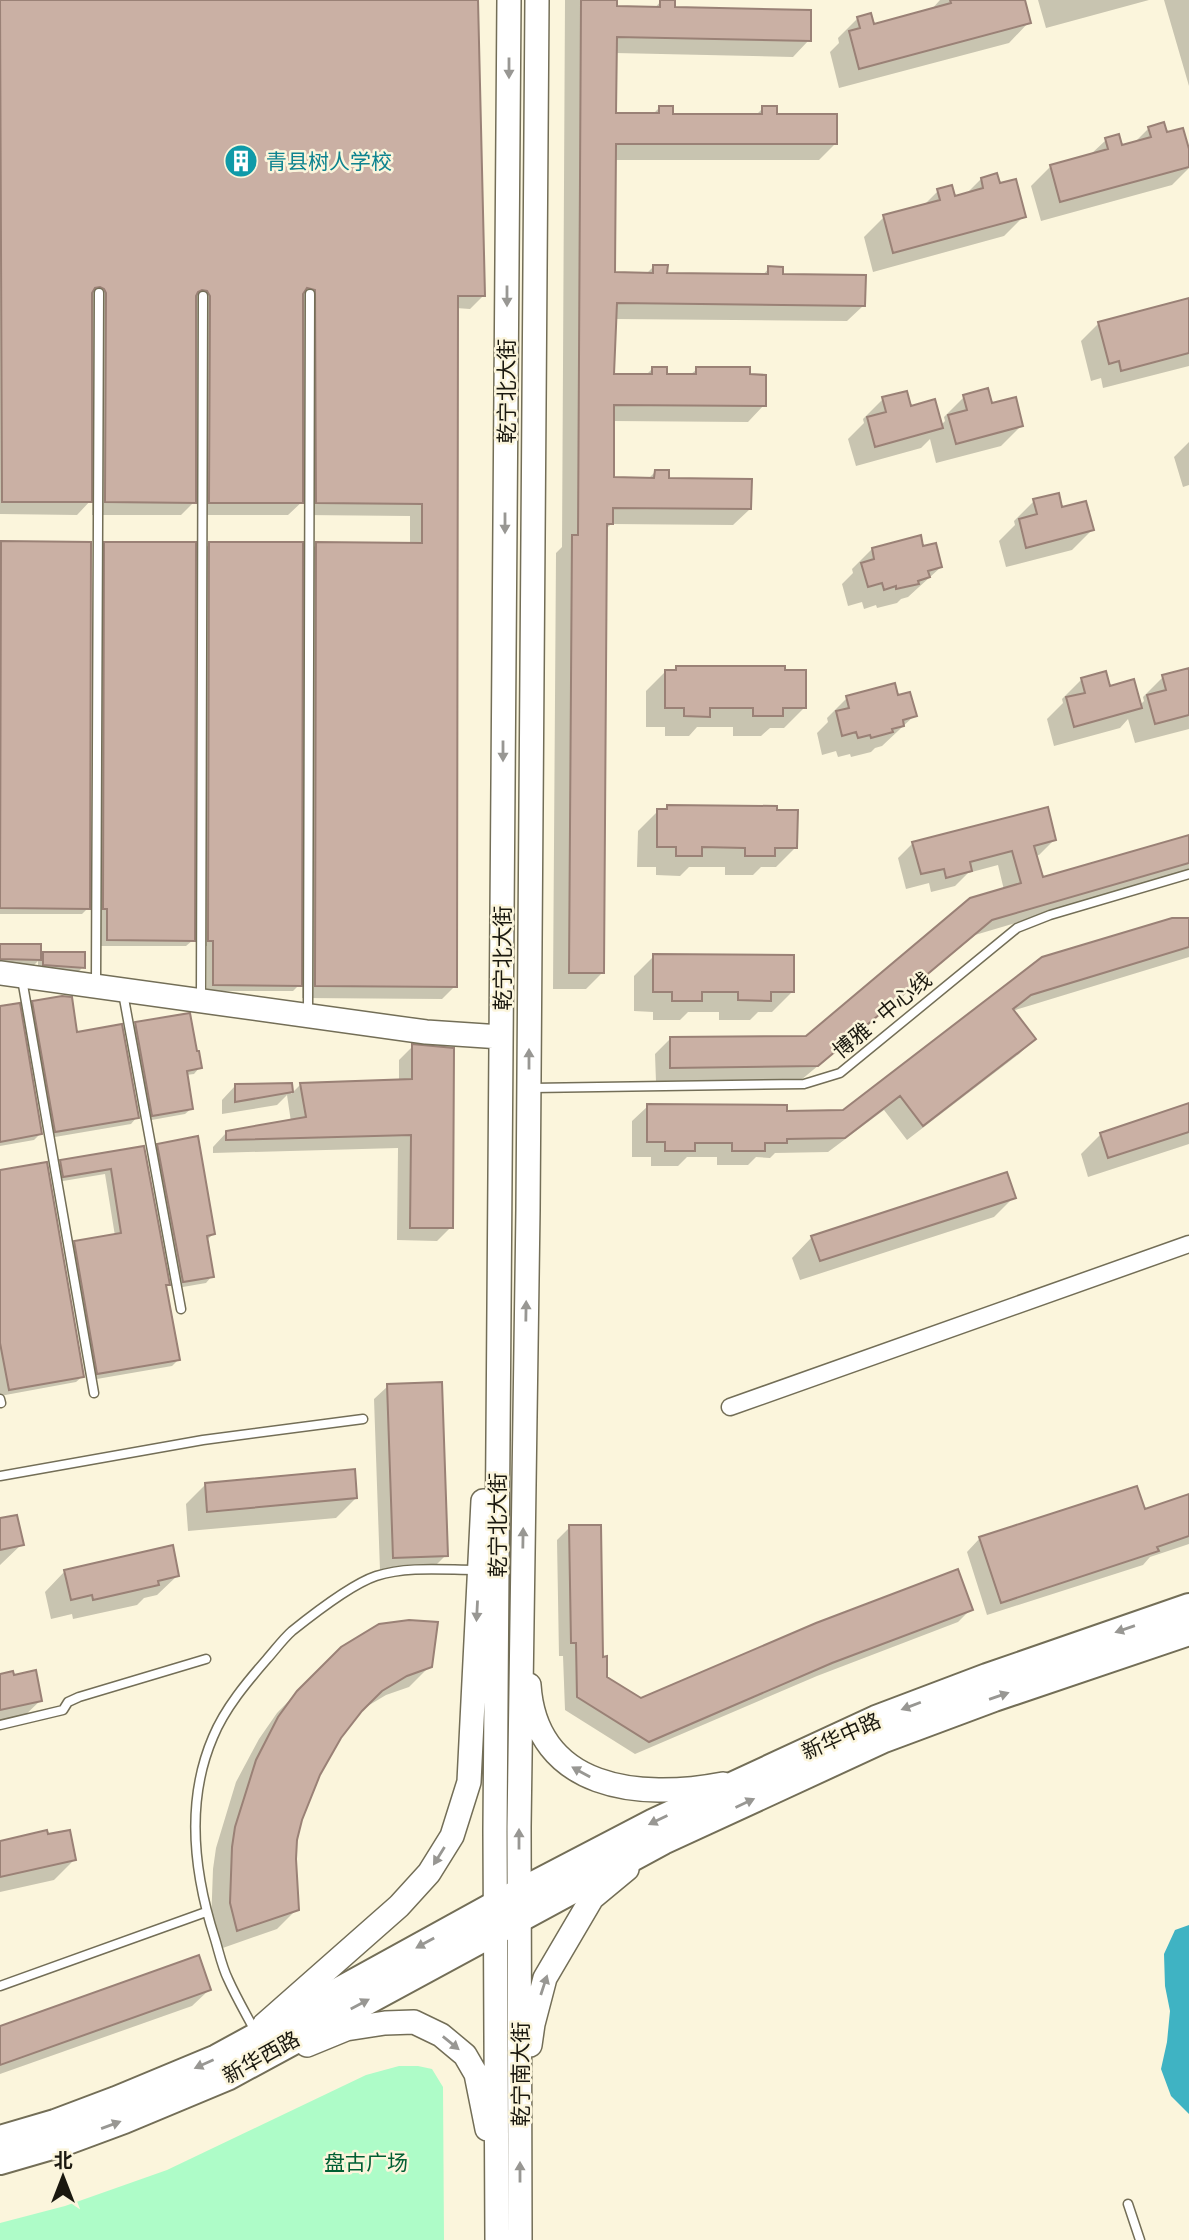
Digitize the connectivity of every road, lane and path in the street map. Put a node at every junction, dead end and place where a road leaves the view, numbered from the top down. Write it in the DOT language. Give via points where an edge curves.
graph roads {
  1 [pos="509,0"];
  2 [pos="537,0"];
  3 [pos="99,293"];
  4 [pos="310,294"];
  5 [pos="203,296"];
  6 [pos="1189,874"];
  7 [pos="10,975"];
  8 [pos="96,987"];
  9 [pos="122,990"];
  10 [pos="201,1001"];
  11 [pos="308,1016"];
  12 [pos="501,1037"];
  13 [pos="528,1088"];
  14 [pos="1189,1244"];
  15 [pos="181,1309"];
  16 [pos="94,1393"];
  17 [pos="498,1398"];
  18 [pos="730,1407"];
  19 [pos="363,1419"];
  20 [pos="0,1476"];
  21 [pos="479,1569"];
  22 [pos="522,1587"];
  23 [pos="1189,1606"];
  24 [pos="1189,1632"];
  25 [pos="206,1659"];
  26 [pos="0,1725"];
  27 [pos="743,1780"];
  28 [pos="663,1841"];
  29 [pos="206,1912"];
  30 [pos="507,1912"];
  31 [pos="0,1986"];
  32 [pos="249,2037"];
  33 [pos="227,2077"];
  34 [pos="520,2125"];
  35 [pos="0,2139"];
  36 [pos="0,2161"];
  37 [pos="497,2169"];
  38 [pos="1128,2204"];
  39 [pos="497,2240"];
  40 [pos="520,2240"];
  41 [pos="1140,2240"];
  1 -- 12 [label="main road, 乾宁北大街, one-way"];
  13 -- 2 [label="main road, 乾宁北大街, one-way"];
  3 -- 8 [label="lane"];
  4 -- 11 [label="lane"];
  5 -- 10 [label="lane"];
  6 -- 13 [label="lane, 博雅 · 中心线" via="1017,928 840,1073 824,1079 804,1084"];
  7 -- 8 [label="main road"];
  7 -- 16 [label="lane"];
  8 -- 9 [label="main road"];
  9 -- 10 [label="main road"];
  9 -- 15 [label="lane"];
  10 -- 11 [label="main road"];
  11 -- 12 [label="main road"];
  12 -- 17 [label="main road, 乾宁北大街"];
  22 -- 13 [label="main road, 乾宁北大街, one-way"];
  14 -- 18 [label="street"];
  17 -- 21 [label="main road" via="485,1437"];
  17 -- 30 [label="main road, 乾宁北大街"];
  19 -- 20 [label="lane" via="203,1440"];
  21 -- 29 [label="lane" via="411,1570 374,1577 290,1633 260,1667 227,1710 204,1764 195,1829"];
  21 -- 32 [label="main road, one-way" via="469,1782 452,1836 399,1906"];
  27 -- 22 [label="main road, one-way" via="697,1789 621,1788 598,1782 565,1763 542,1734 530,1694"];
  30 -- 22 [label="main road, 乾宁北大街, one-way"];
  23 -- 27 [label="main road, 新华中路, one-way" via="876,1720"];
  28 -- 24 [label="main road, 新华中路, one-way" via="884,1739"];
  25 -- 26 [label="lane" via="79,1696 63,1710"];
  27 -- 30 [label="main road, 新华中路, one-way" via="654,1822"];
  28 -- 30 [label="main road, 新华中路"];
  34 -- 28 [label="main road, one-way" via="533,2024 545,1978 592,1898"];
  29 -- 31 [label="lane"];
  29 -- 32 [label="lane"];
  30 -- 32 [label="main road, 新华西路, one-way"];
  33 -- 30 [label="main road, 新华西路, one-way"];
  30 -- 34 [label="main road, 乾宁南大街"];
  30 -- 37 [label="main road, 乾宁南大街"];
  32 -- 35 [label="main road, 新华西路, one-way" via="188,2071 55,2123"];
  36 -- 33 [label="main road, 新华西路, one-way" via="87,2134"];
  33 -- 37 [label="main road, one-way" via="346,2029 414,2022 466,2055 476,2074"];
  40 -- 34 [label="main road, 乾宁南大街, one-way"];
  37 -- 39 [label="main road, 乾宁南大街"];
  38 -- 41 [label="lane"];
}
